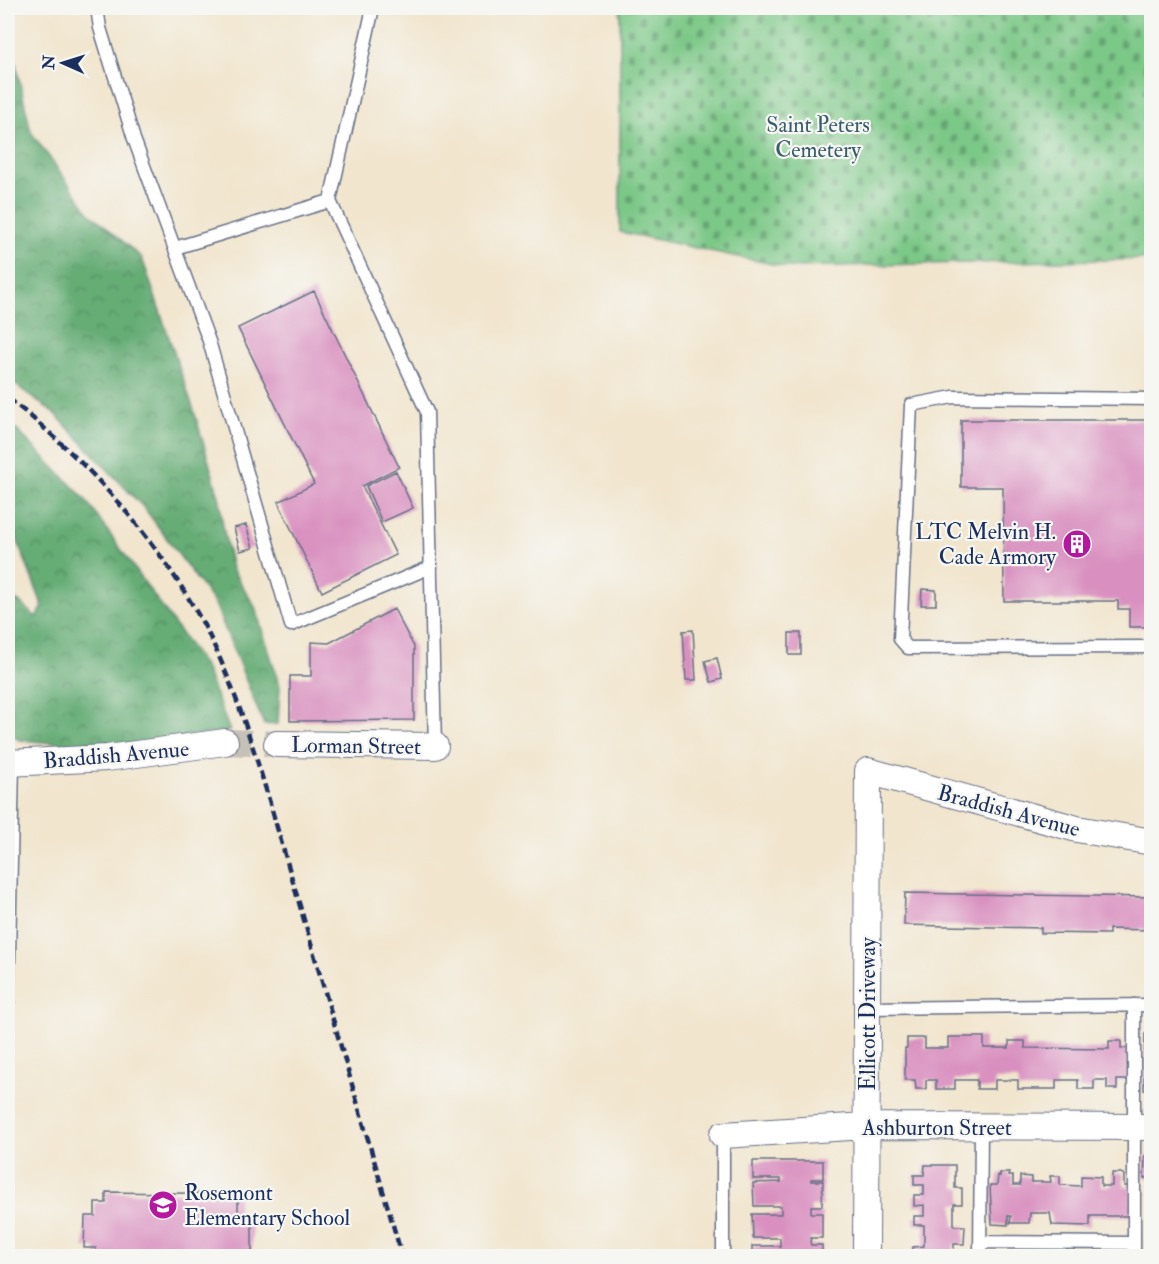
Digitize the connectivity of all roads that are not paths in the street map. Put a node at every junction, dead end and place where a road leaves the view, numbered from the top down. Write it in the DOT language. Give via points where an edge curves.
graph roads {
  1 [pos="97,8"];
  2 [pos="373,8"];
  3 [pos="330,201"];
  4 [pos="175,248"];
  5 [pos="1152,399"];
  6 [pos="431,567"];
  7 [pos="1152,647"];
  8 [pos="225,742"];
  9 [pos="277,744"];
  10 [pos="435,746"];
  11 [pos="10,763"];
  12 [pos="868,771"];
  13 [pos="1152,842"];
  14 [pos="8,1002"];
  15 [pos="1134,1005"];
  16 [pos="1152,1005"];
  17 [pos="867,1008"];
  18 [pos="866,1126"];
  19 [pos="981,1126"];
  20 [pos="1143,1127"];
  21 [pos="723,1135"];
  22 [pos="980,1242"];
  23 [pos="1134,1243"];
  24 [pos="723,1257"];
  25 [pos="866,1257"];
  26 [pos="980,1257"];
  27 [pos="1134,1257"];
  1 -- 4 [label="lane" via="134,139"];
  2 -- 3 [label="lane"];
  3 -- 4 [label="lane"];
  3 -- 6 [label="lane" via="427,412"];
  4 -- 6 [label="lane" via="209,341 291,625"];
  5 -- 7 [label="lane" via="953,397 911,405 900,639 908,648"];
  6 -- 10 [label="lane"];
  8 -- 11 [label="street, Braddish Avenue" via="107,758"];
  9 -- 10 [label="street, Lorman Street"];
  11 -- 14 [label="lane"];
  12 -- 13 [label="street, Braddish Avenue" via="1077,829"];
  12 -- 17 [label="street, Ellicott Driveway"];
  15 -- 16 [label="lane"];
  15 -- 17 [label="lane"];
  15 -- 20 [label="lane"];
  17 -- 18 [label="street, Ellicott Driveway"];
  18 -- 19 [label="street, Ashburton Street"];
  18 -- 21 [label="street, Ashburton Street"];
  18 -- 25 [label="street, Ellicott Driveway"];
  19 -- 20 [label="street, Ashburton Street"];
  19 -- 22 [label="lane"];
  20 -- 23 [label="lane"];
  21 -- 24 [label="lane"];
  22 -- 23 [label="lane"];
  22 -- 26 [label="lane"];
  23 -- 27 [label="lane"];
}
